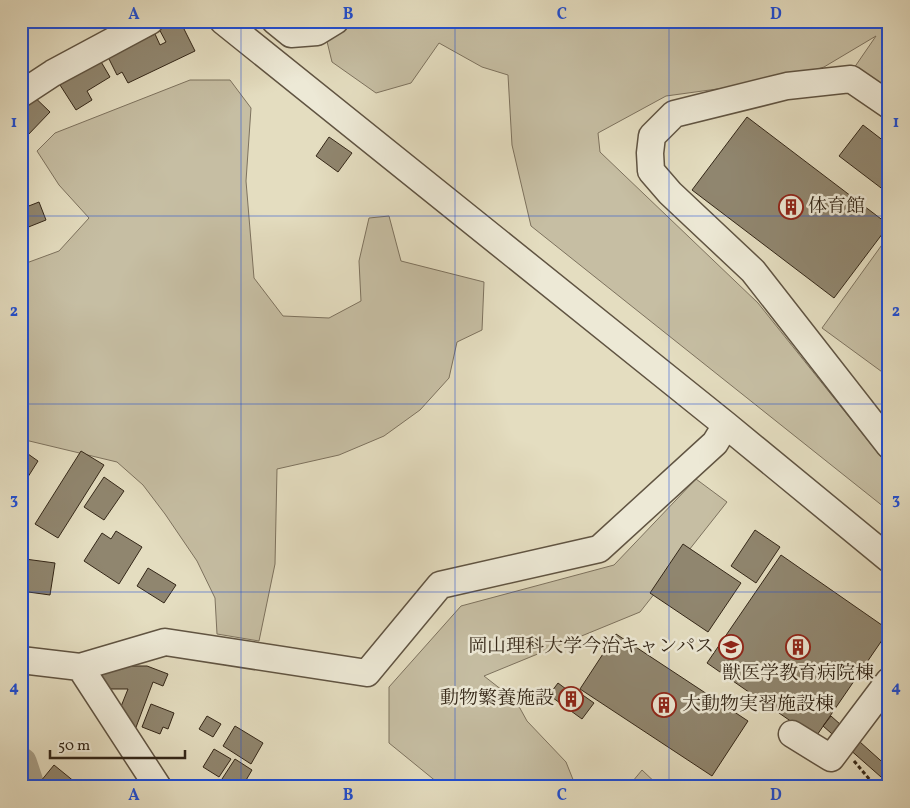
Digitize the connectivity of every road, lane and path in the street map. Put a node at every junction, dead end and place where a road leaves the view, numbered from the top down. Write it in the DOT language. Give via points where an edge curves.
graph roads {
  1 [pos="150,21"];
  2 [pos="224,21"];
  3 [pos="275,21"];
  4 [pos="335,21"];
  5 [pos="21,94"];
  6 [pos="889,104"];
  7 [pos="726,425"];
  8 [pos="889,445"];
  9 [pos="889,559"];
  10 [pos="21,660"];
  11 [pos="80,667"];
  12 [pos="889,681"];
  13 [pos="792,734"];
  14 [pos="841,746"];
  15 [pos="158,787"];
  16 [pos="876,787"];
  1 -- 5 [label="street" via="53,73"];
  2 -- 7 [label="street"];
  3 -- 4 [label="street" via="291,34 317,32"];
  6 -- 8 [label="street" via="851,78 787,86 674,114 652,136 650,153 652,171 670,193 753,271"];
  7 -- 9 [label="street"];
  7 -- 11 [label="street" via="715,443 599,549 440,584 368,673 165,642"];
  10 -- 11 [label="street"];
  11 -- 15 [label="street"];
  12 -- 14 [label="street"];
  13 -- 14 [label="street" via="832,758"];
  14 -- 16 [label="path"];
}
